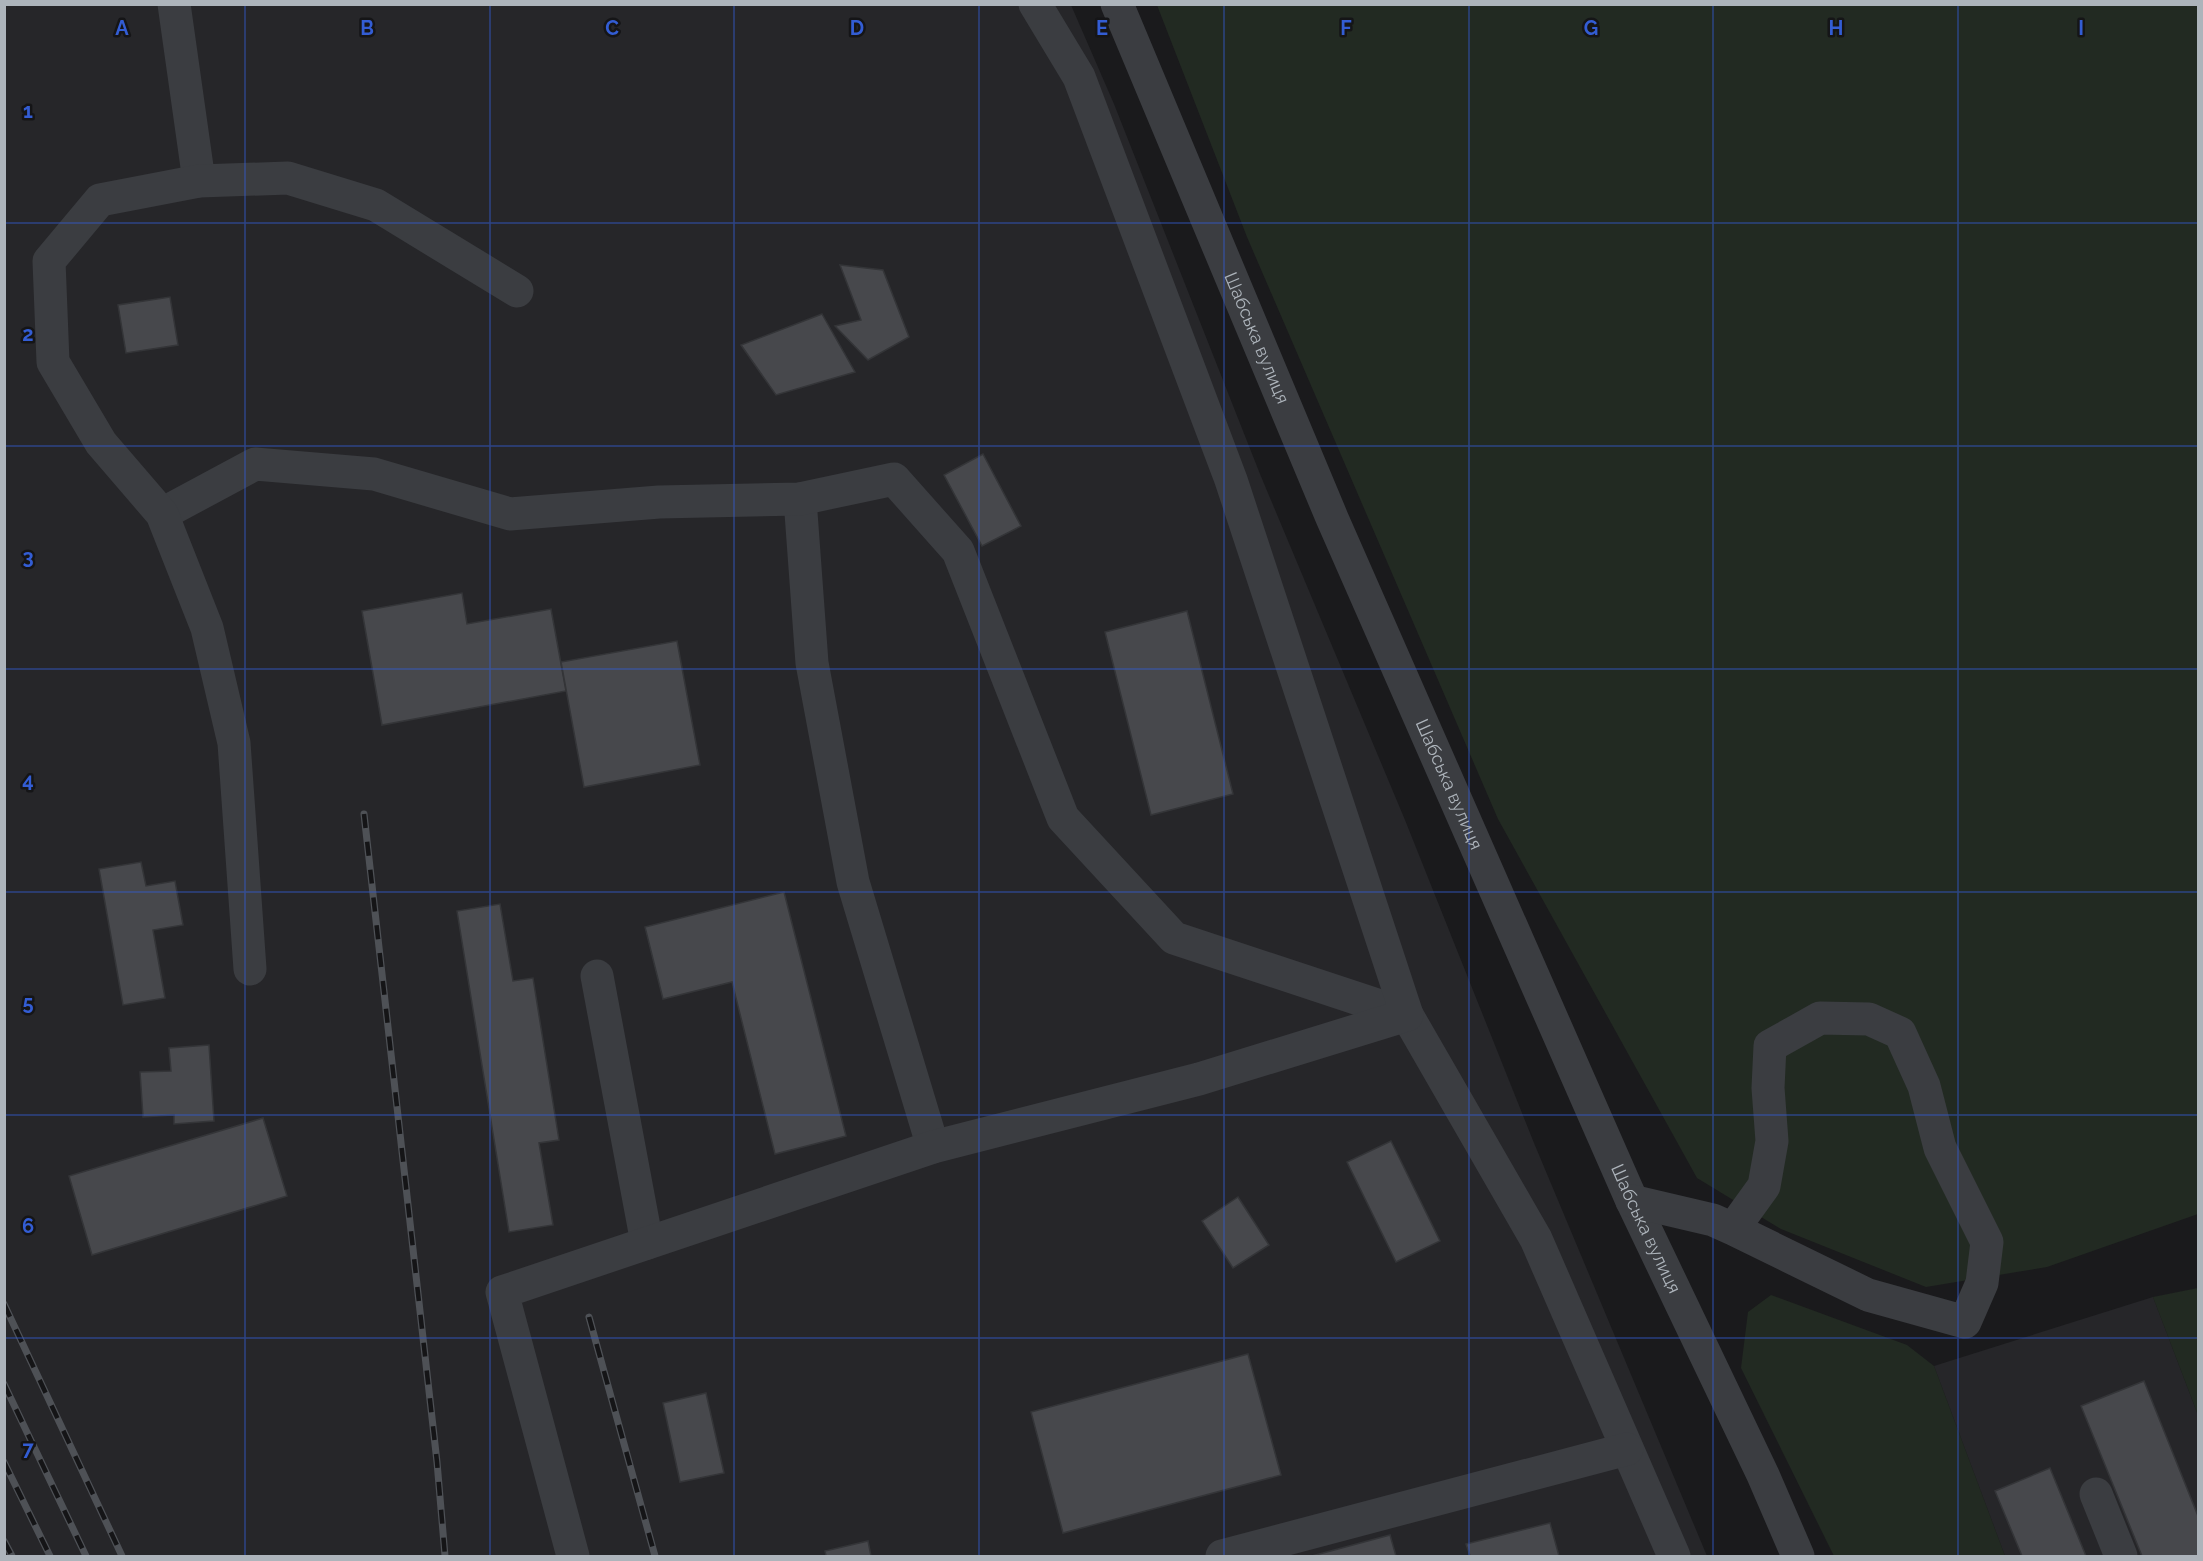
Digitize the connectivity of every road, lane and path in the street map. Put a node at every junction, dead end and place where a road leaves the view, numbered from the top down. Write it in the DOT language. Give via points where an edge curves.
graph roads {
  1 [pos="174,4"];
  2 [pos="1035,4"];
  3 [pos="1117,4"];
  4 [pos="199,181"];
  5 [pos="517,291"];
  6 [pos="800,499"];
  7 [pos="162,514"];
  8 [pos="250,969"];
  9 [pos="597,976"];
  10 [pos="1407,1015"];
  11 [pos="933,1147"];
  12 [pos="1632,1201"];
  13 [pos="1733,1230"];
  14 [pos="647,1243"];
  15 [pos="1627,1449"];
  16 [pos="2097,1494"];
  17 [pos="573,1557"];
  18 [pos="1222,1557"];
  19 [pos="1674,1557"];
  20 [pos="1798,1557"];
  21 [pos="2121,1557"];
  1 -- 4 [label="street"];
  2 -- 10 [label="street" via="1079,77 1231,480"];
  3 -- 12 [label="street, Шабська вулиця" via="1332,518"];
  4 -- 5 [label="street" via="288,178 376,205"];
  4 -- 7 [label="street" via="100,200 49,261 53,362 101,443"];
  6 -- 7 [label="street" via="659,502 510,514 374,474 255,464"];
  6 -- 10 [label="street" via="894,478 958,551 1063,818 1174,938"];
  6 -- 11 [label="street" via="812,663 853,882"];
  7 -- 8 [label="street" via="207,628 234,743"];
  9 -- 14 [label="street"];
  10 -- 11 [label="street" via="1200,1080"];
  10 -- 15 [label="street" via="1536,1239"];
  11 -- 14 [label="street"];
  12 -- 13 [label="street" via="1713,1220"];
  12 -- 20 [label="street, Шабська вулиця"];
  13 -- 13 [label="street" via="1764,1186 1772,1142 1770,1046 1820,1018 1869,1019 1900,1033 1924,1086 1940,1148 1987,1242 1982,1284 1965,1323 1868,1295"];
  14 -- 17 [label="street" via="502,1292"];
  15 -- 18 [label="street"];
  15 -- 19 [label="street"];
  16 -- 21 [label="street"];
}
